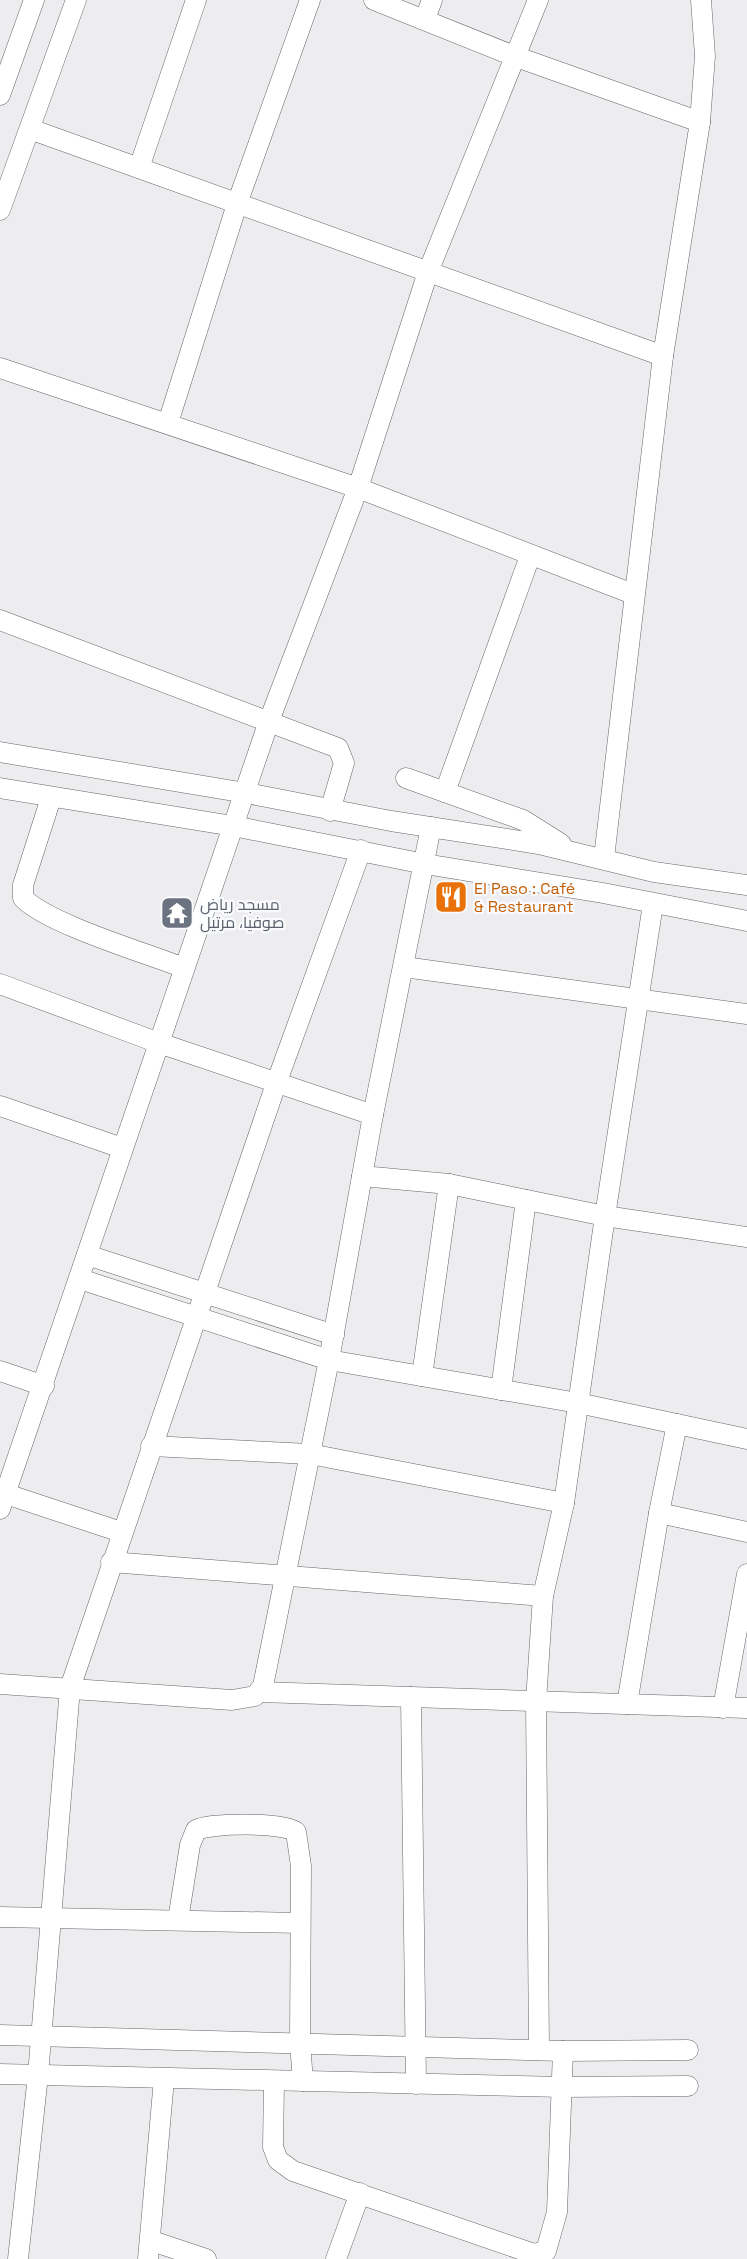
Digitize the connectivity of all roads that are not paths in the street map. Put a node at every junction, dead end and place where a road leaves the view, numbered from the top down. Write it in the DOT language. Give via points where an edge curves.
graph roads {
  1 [pos="34,0"];
  2 [pos="76,0"];
  3 [pos="196,0"];
  4 [pos="310,0"];
  5 [pos="374,0"];
  6 [pos="432,0"];
  7 [pos="538,0"];
  8 [pos="701,0"];
  9 [pos="426,19"];
  10 [pos="514,56"];
  11 [pos="0,94"];
  12 [pos="700,122"];
  13 [pos="30,129"];
  14 [pos="139,168"];
  15 [pos="238,201"];
  16 [pos="0,210"];
  17 [pos="428,273"];
  18 [pos="663,356"];
  19 [pos="0,368"];
  20 [pos="168,423"];
  21 [pos="358,488"];
  22 [pos="530,556"];
  23 [pos="633,594"];
  24 [pos="0,620"];
  25 [pos="268,721"];
  26 [pos="0,752"];
  27 [pos="406,778"];
  28 [pos="0,788"];
  29 [pos="445,792"];
  30 [pos="246,793"];
  31 [pos="51,798"];
  32 [pos="330,811"];
  33 [pos="233,826"];
  34 [pos="431,827"];
  35 [pos="361,850"];
  36 [pos="571,851"];
  37 [pos="604,858"];
  38 [pos="425,864"];
  39 [pos="747,885"];
  40 [pos="653,904"];
  41 [pos="747,921"];
  42 [pos="184,968"];
  43 [pos="404,968"];
  44 [pos="0,984"];
  45 [pos="637,999"];
  46 [pos="747,1014"];
  47 [pos="159,1043"];
  48 [pos="276,1084"];
  49 [pos="0,1106"];
  50 [pos="374,1115"];
  51 [pos="122,1148"];
  52 [pos="362,1176"];
  53 [pos="449,1184"];
  54 [pos="526,1200"];
  55 [pos="605,1216"];
  56 [pos="747,1237"];
  57 [pos="87,1255"];
  58 [pos="80,1279"];
  59 [pos="205,1294"];
  60 [pos="196,1318"];
  61 [pos="334,1335"];
  62 [pos="329,1360"];
  63 [pos="0,1371"];
  64 [pos="422,1376"];
  65 [pos="44,1386"];
  66 [pos="501,1390"];
  67 [pos="578,1403"];
  68 [pos="677,1424"];
  69 [pos="747,1439"];
  70 [pos="151,1446"];
  71 [pos="310,1454"];
  72 [pos="2,1498"];
  73 [pos="564,1503"];
  74 [pos="659,1513"];
  75 [pos="121,1532"];
  76 [pos="747,1532"];
  77 [pos="111,1562"];
  78 [pos="747,1574"];
  79 [pos="284,1577"];
  80 [pos="543,1596"];
  81 [pos="0,1684"];
  82 [pos="70,1688"];
  83 [pos="260,1692"];
  84 [pos="411,1697"];
  85 [pos="536,1701"];
  86 [pos="627,1704"];
  87 [pos="723,1708"];
  88 [pos="747,1708"];
  89 [pos="0,1917"];
  90 [pos="52,1918"];
  91 [pos="178,1920"];
  92 [pos="299,1923"];
  93 [pos="0,2035"];
  94 [pos="41,2036"];
  95 [pos="300,2043"];
  96 [pos="414,2047"];
  97 [pos="539,2050"];
  98 [pos="688,2050"];
  99 [pos="563,2051"];
  100 [pos="0,2074"];
  101 [pos="38,2075"];
  102 [pos="164,2079"];
  103 [pos="274,2081"];
  104 [pos="303,2081"];
  105 [pos="416,2084"];
  106 [pos="688,2086"];
  107 [pos="563,2087"];
  108 [pos="360,2193"];
  109 [pos="150,2250"];
  110 [pos="18,2259"];
  111 [pos="206,2259"];
  112 [pos="336,2259"];
  1 -- 11 [label="street"];
  2 -- 13 [label="street"];
  3 -- 14 [label="street"];
  4 -- 15 [label="street"];
  5 -- 9 [label="street"];
  6 -- 9 [label="street"];
  7 -- 10 [label="street"];
  8 -- 12 [label="street" via="705,56"];
  9 -- 10 [label="street"];
  10 -- 12 [label="street"];
  10 -- 17 [label="street"];
  12 -- 18 [label="street"];
  13 -- 14 [label="street"];
  13 -- 16 [label="street"];
  14 -- 15 [label="street"];
  15 -- 17 [label="street"];
  15 -- 20 [label="street"];
  17 -- 18 [label="street"];
  17 -- 21 [label="street"];
  18 -- 23 [label="street"];
  19 -- 20 [label="street"];
  20 -- 21 [label="street"];
  21 -- 22 [label="street"];
  21 -- 25 [label="street"];
  22 -- 23 [label="street"];
  22 -- 29 [label="street"];
  23 -- 37 [label="street"];
  24 -- 25 [label="street"];
  25 -- 30 [label="street"];
  25 -- 32 [label="street" via="342,752 344,763"];
  26 -- 30 [label="street"];
  27 -- 29 [label="street"];
  28 -- 31 [label="street"];
  29 -- 36 [label="street" via="523,820"];
  30 -- 32 [label="street"];
  30 -- 33 [label="street"];
  31 -- 33 [label="street"];
  31 -- 42 [label="street" via="25,877 23,898 59,920"];
  32 -- 34 [label="street"];
  33 -- 35 [label="street"];
  33 -- 42 [label="street"];
  34 -- 36 [label="street"];
  34 -- 38 [label="street"];
  35 -- 38 [label="street"];
  35 -- 48 [label="street"];
  36 -- 37 [label="street"];
  37 -- 39 [label="street" via="654,872"];
  38 -- 40 [label="street"];
  38 -- 43 [label="street"];
  40 -- 41 [label="street"];
  40 -- 45 [label="street"];
  42 -- 47 [label="street"];
  43 -- 45 [label="street"];
  43 -- 50 [label="street"];
  44 -- 47 [label="street"];
  45 -- 46 [label="street"];
  45 -- 55 [label="street"];
  47 -- 48 [label="street"];
  47 -- 51 [label="street"];
  48 -- 50 [label="street"];
  48 -- 59 [label="street"];
  49 -- 51 [label="street"];
  50 -- 52 [label="street"];
  51 -- 57 [label="street"];
  52 -- 53 [label="street"];
  52 -- 61 [label="street"];
  53 -- 54 [label="street"];
  53 -- 64 [label="street"];
  54 -- 55 [label="street"];
  54 -- 66 [label="street"];
  55 -- 56 [label="street"];
  55 -- 67 [label="street"];
  57 -- 58 [label="street"];
  57 -- 59 [label="street"];
  58 -- 60 [label="street"];
  58 -- 65 [label="street"];
  59 -- 60 [label="street"];
  59 -- 61 [label="street"];
  60 -- 62 [label="street"];
  60 -- 70 [label="street"];
  61 -- 62 [label="street"];
  62 -- 64 [label="street"];
  62 -- 71 [label="street"];
  63 -- 65 [label="street"];
  64 -- 66 [label="street"];
  65 -- 72 [label="street"];
  66 -- 67 [label="street"];
  67 -- 68 [label="street"];
  67 -- 73 [label="street"];
  68 -- 69 [label="street"];
  68 -- 74 [label="street"];
  70 -- 71 [label="street"];
  70 -- 75 [label="street"];
  71 -- 73 [label="street"];
  71 -- 79 [label="street"];
  72 -- 75 [label="street"];
  73 -- 80 [label="street"];
  74 -- 76 [label="street"];
  74 -- 86 [label="street"];
  75 -- 77 [label="street"];
  77 -- 79 [label="street"];
  77 -- 82 [label="street"];
  78 -- 87 [label="street"];
  79 -- 80 [label="street"];
  79 -- 83 [label="street" via="268,1671"];
  80 -- 85 [label="street"];
  81 -- 82 [label="street"];
  82 -- 83 [label="street" via="232,1700 247,1700"];
  82 -- 90 [label="street"];
  83 -- 84 [label="street"];
  84 -- 85 [label="street"];
  84 -- 96 [label="street"];
  85 -- 86 [label="street"];
  85 -- 97 [label="street"];
  86 -- 87 [label="street"];
  87 -- 88 [label="street"];
  89 -- 90 [label="street"];
  90 -- 91 [label="street"];
  90 -- 94 [label="street"];
  91 -- 92 [label="street"];
  91 -- 92 [label="street" via="196,1830 284,1826 293,1828 298,1837"];
  92 -- 95 [label="street"];
  93 -- 94 [label="street"];
  94 -- 95 [label="street"];
  94 -- 101 [label="street"];
  95 -- 96 [label="street"];
  95 -- 104 [label="street"];
  96 -- 97 [label="street"];
  96 -- 105 [label="street"];
  97 -- 99 [label="street"];
  98 -- 99 [label="street"];
  99 -- 107 [label="street"];
  100 -- 101 [label="street"];
  101 -- 102 [label="street"];
  101 -- 110 [label="street"];
  102 -- 103 [label="street"];
  102 -- 109 [label="street"];
  103 -- 104 [label="street"];
  103 -- 108 [label="street" via="273,2147 278,2160 293,2171"];
  104 -- 105 [label="street"];
  105 -- 107 [label="street"];
  106 -- 107 [label="street"];
  107 -- 108 [label="street" via="557,2212 546,2251 522,2251"];
  108 -- 112 [label="street"];
  109 -- 111 [label="street"];
}
